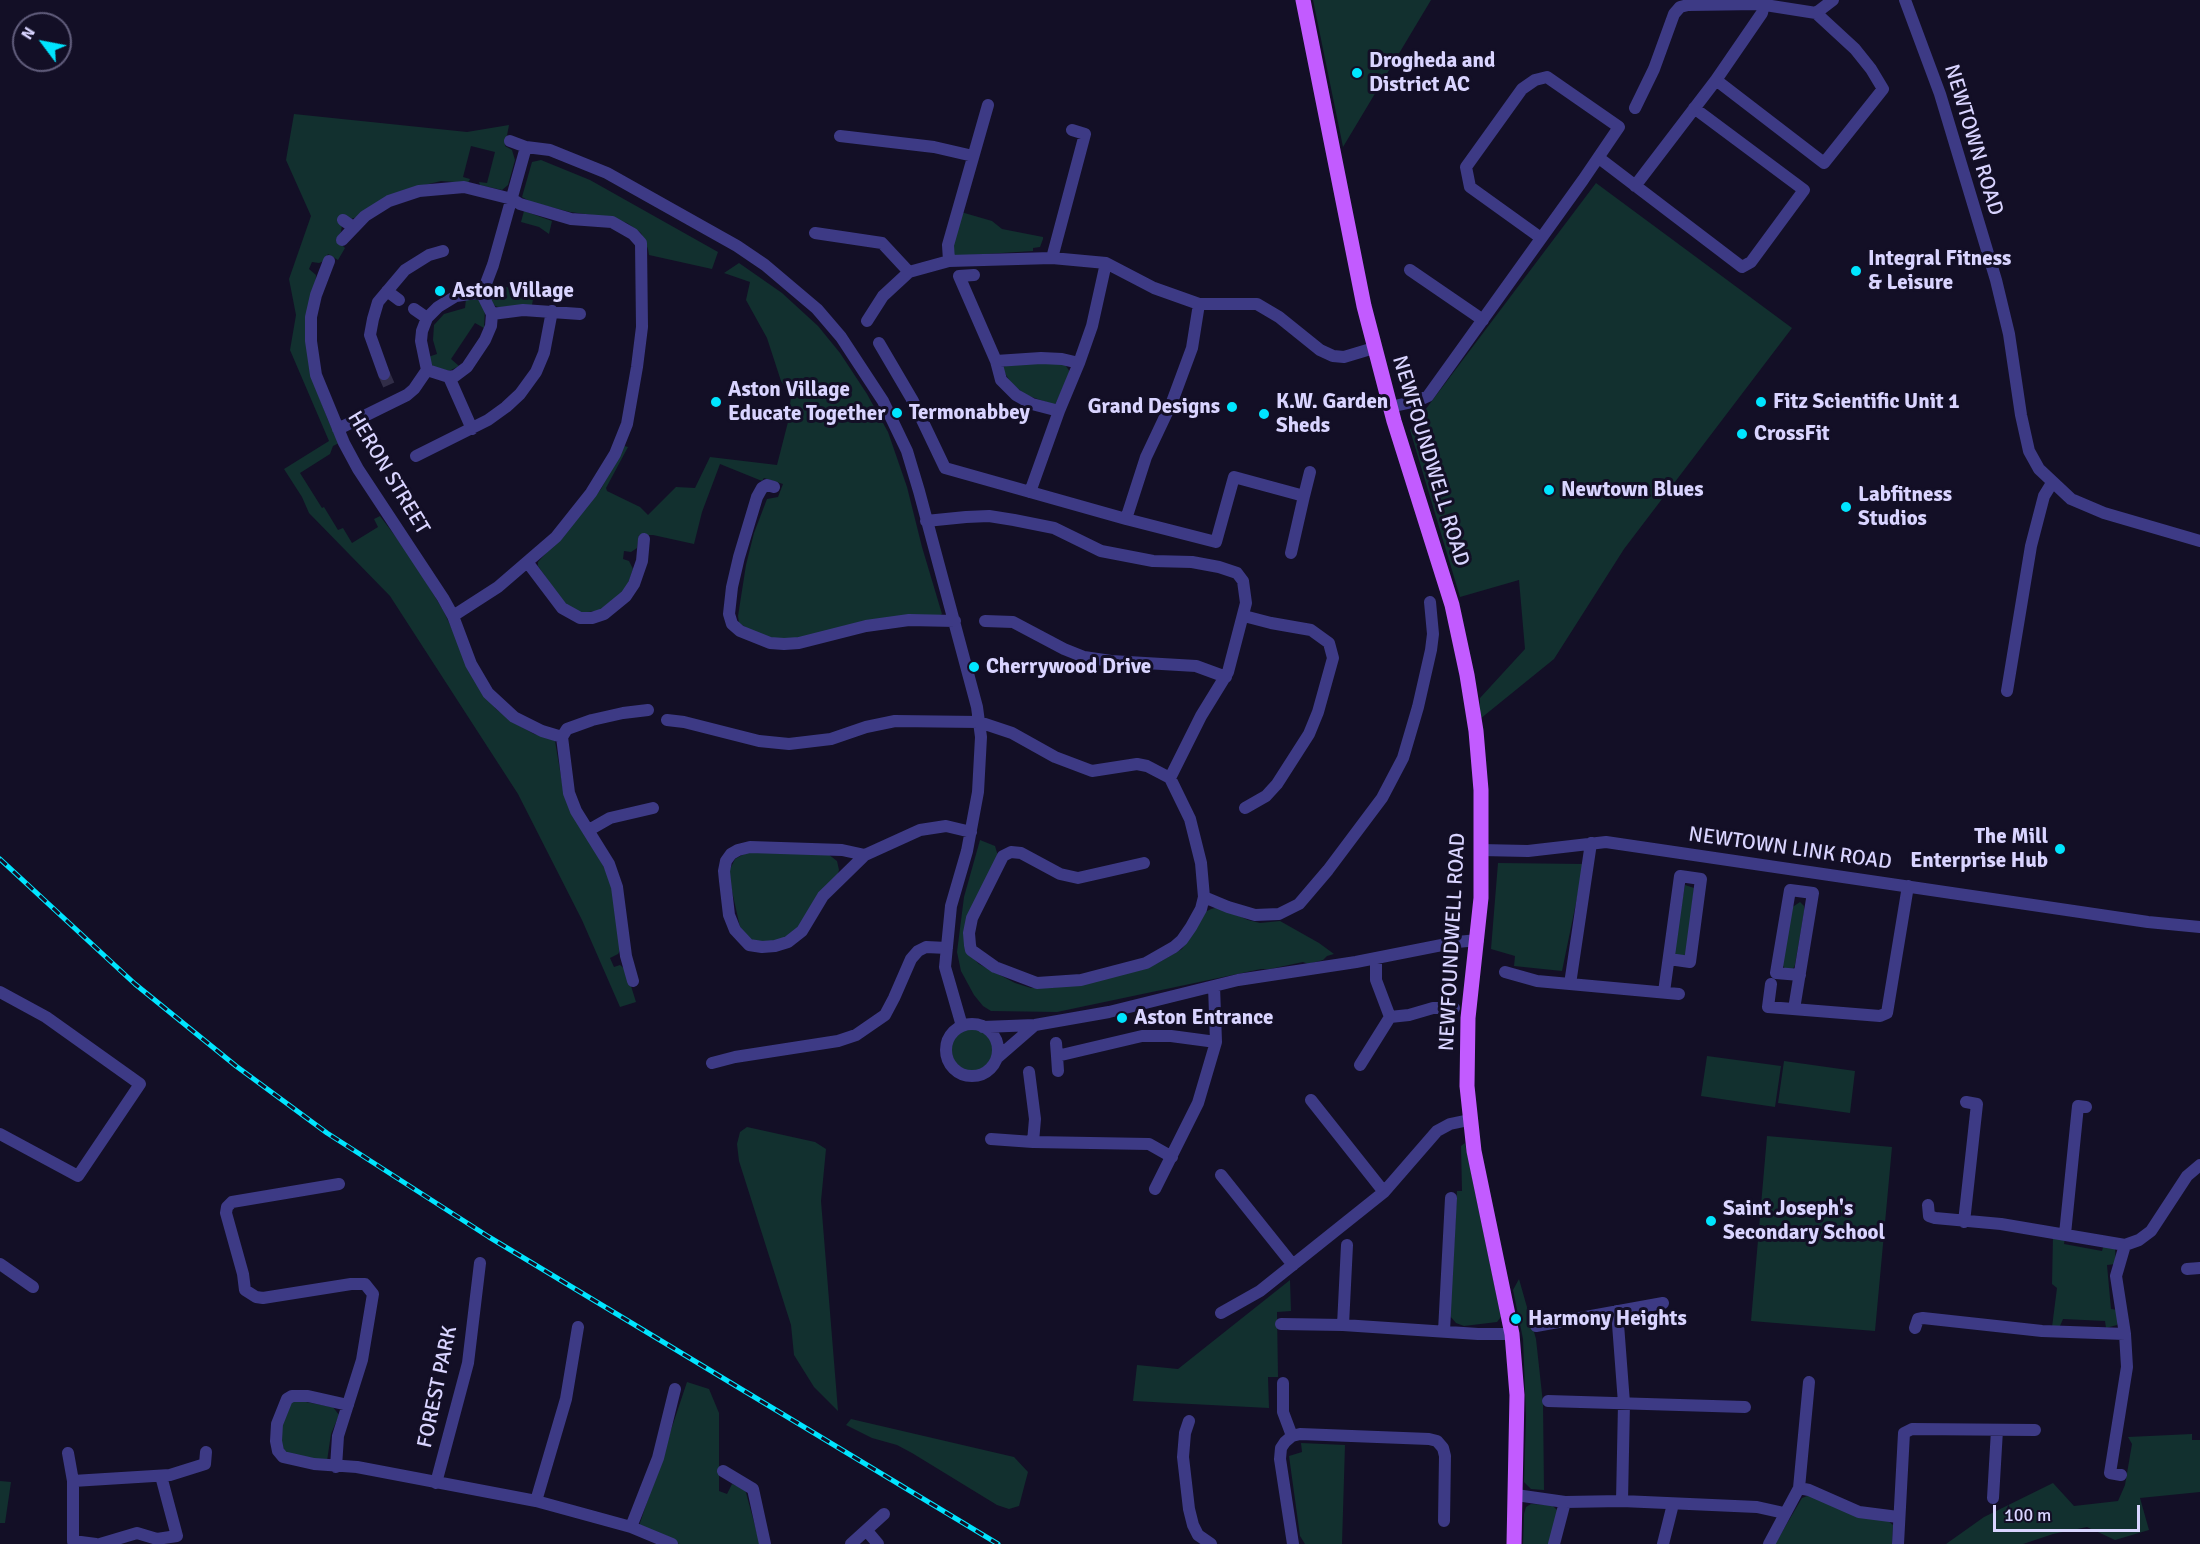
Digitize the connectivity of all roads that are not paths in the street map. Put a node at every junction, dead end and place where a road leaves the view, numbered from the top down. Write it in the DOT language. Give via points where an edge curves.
graph roads {
  1 [pos="1303,0"];
  2 [pos="1833,0"];
  3 [pos="1905,0"];
  4 [pos="1764,4"];
  5 [pos="1815,12"];
  6 [pos="1716,80"];
  7 [pos="988,105"];
  8 [pos="1635,108"];
  9 [pos="1694,108"];
  10 [pos="1072,130"];
  11 [pos="840,136"];
  12 [pos="510,141"];
  13 [pos="526,147"];
  14 [pos="973,156"];
  15 [pos="1599,158"];
  16 [pos="1635,186"];
  17 [pos="512,200"];
  18 [pos="815,233"];
  19 [pos="1541,238"];
  20 [pos="342,240"];
  21 [pos="443,251"];
  22 [pos="1052,258"];
  23 [pos="949,261"];
  24 [pos="1106,263"];
  25 [pos="322,266"];
  26 [pos="1410,270"];
  27 [pos="909,272"];
  28 [pos="974,276"];
  29 [pos="387,291"];
  30 [pos="482,294"];
  31 [pos="399,300"];
  32 [pos="1198,304"];
  33 [pos="414,309"];
  34 [pos="552,311"];
  35 [pos="492,314"];
  36 [pos="580,314"];
  37 [pos="428,318"];
  38 [pos="1483,320"];
  39 [pos="867,321"];
  40 [pos="879,343"];
  41 [pos="1374,348"];
  42 [pos="996,361"];
  43 [pos="1079,363"];
  44 [pos="427,370"];
  45 [pos="384,374"];
  46 [pos="449,377"];
  47 [pos="1390,407"];
  48 [pos="1059,411"];
  49 [pos="338,429"];
  50 [pos="472,429"];
  51 [pos="416,456"];
  52 [pos="1310,472"];
  53 [pos="2052,483"];
  54 [pos="774,487"];
  55 [pos="1030,492"];
  56 [pos="1304,496"];
  57 [pos="1126,519"];
  58 [pos="926,521"];
  59 [pos="644,539"];
  60 [pos="2200,541"];
  61 [pos="1291,553"];
  62 [pos="528,563"];
  63 [pos="1430,602"];
  64 [pos="453,616"];
  65 [pos="1244,616"];
  66 [pos="955,621"];
  67 [pos="985,621"];
  68 [pos="1226,677"];
  69 [pos="2007,691"];
  70 [pos="648,710"];
  71 [pos="667,720"];
  72 [pos="979,722"];
  73 [pos="562,737"];
  74 [pos="1170,778"];
  75 [pos="653,808"];
  76 [pos="1245,808"];
  77 [pos="589,830"];
  78 [pos="971,832"];
  79 [pos="1591,843"];
  80 [pos="1481,850"];
  81 [pos="865,855"];
  82 [pos="1144,863"];
  83 [pos="1908,886"];
  84 [pos="1204,897"];
  85 [pos="2200,927"];
  86 [pos="1478,940"];
  87 [pos="947,948"];
  88 [pos="1376,958"];
  89 [pos="1669,959"];
  90 [pos="1505,972"];
  91 [pos="1800,975"];
  92 [pos="633,981"];
  93 [pos="1570,984"];
  94 [pos="1771,984"];
  95 [pos="1214,986"];
  96 [pos="0,992"];
  97 [pos="1664,992"];
  98 [pos="1679,994"];
  99 [pos="1454,1008"];
  100 [pos="1794,1009"];
  101 [pos="1390,1017"];
  102 [pos="1035,1025"];
  103 [pos="962,1026"];
  104 [pos="983,1027"];
  105 [pos="1216,1042"];
  106 [pos="1056,1043"];
  107 [pos="1057,1056"];
  108 [pos="997,1058"];
  109 [pos="712,1063"];
  110 [pos="1360,1065"];
  111 [pos="1058,1071"];
  112 [pos="1029,1072"];
  113 [pos="1311,1100"];
  114 [pos="1966,1102"];
  115 [pos="2086,1107"];
  116 [pos="1469,1120"];
  117 [pos="0,1134"];
  118 [pos="991,1139"];
  119 [pos="1034,1142"];
  120 [pos="1172,1157"];
  121 [pos="2200,1165"];
  122 [pos="1221,1175"];
  123 [pos="339,1184"];
  124 [pos="1155,1188"];
  125 [pos="1384,1192"];
  126 [pos="1451,1198"];
  127 [pos="1928,1205"];
  128 [pos="1964,1222"];
  129 [pos="2065,1234"];
  130 [pos="1347,1245"];
  131 [pos="2125,1245"];
  132 [pos="480,1263"];
  133 [pos="0,1264"];
  134 [pos="1293,1265"];
  135 [pos="2200,1268"];
  136 [pos="2187,1269"];
  137 [pos="33,1287"];
  138 [pos="1663,1303"];
  139 [pos="1617,1311"];
  140 [pos="1221,1312"];
  141 [pos="1281,1324"];
  142 [pos="1343,1324"];
  143 [pos="1536,1326"];
  144 [pos="578,1327"];
  145 [pos="1915,1328"];
  146 [pos="1444,1331"];
  147 [pos="1512,1334"];
  148 [pos="2125,1334"];
  149 [pos="1809,1382"];
  150 [pos="1283,1383"];
  151 [pos="675,1389"];
  152 [pos="1548,1401"];
  153 [pos="1624,1404"];
  154 [pos="348,1405"];
  155 [pos="1745,1407"];
  156 [pos="1189,1421"];
  157 [pos="1997,1430"];
  158 [pos="2035,1430"];
  159 [pos="1292,1436"];
  160 [pos="206,1452"];
  161 [pos="68,1454"];
  162 [pos="336,1467"];
  163 [pos="723,1471"];
  164 [pos="2121,1474"];
  165 [pos="161,1476"];
  166 [pos="73,1481"];
  167 [pos="436,1483"];
  168 [pos="1799,1488"];
  169 [pos="1516,1495"];
  170 [pos="1993,1498"];
  171 [pos="536,1501"];
  172 [pos="1622,1501"];
  173 [pos="1565,1502"];
  174 [pos="1673,1504"];
  175 [pos="1784,1513"];
  176 [pos="884,1514"];
  177 [pos="1898,1517"];
  178 [pos="1444,1521"];
  179 [pos="632,1527"];
  180 [pos="867,1531"];
  181 [pos="178,1540"];
  182 [pos="68,1542"];
  183 [pos="98,1544"];
  184 [pos="672,1544"];
  185 [pos="765,1544"];
  186 [pos="851,1544"];
  187 [pos="878,1544"];
  188 [pos="1210,1544"];
  189 [pos="1293,1544"];
  190 [pos="1514,1544"];
  191 [pos="1554,1544"];
  192 [pos="1663,1544"];
  193 [pos="1769,1544"];
  194 [pos="1898,1544"];
  1 -- 41 [label="main road, NEWFOUNDWELL ROAD"];
  2 -- 5 [label="street"];
  3 -- 53 [label="street, NEWTOWN ROAD" via="1940,94 1996,280 2029,451"];
  4 -- 5 [label="street"];
  4 -- 6 [label="street" via="1762,14"];
  4 -- 8 [label="street" via="1680,7"];
  5 -- 6 [label="street" via="1855,49 1883,89 1824,164"];
  6 -- 9 [label="street"];
  7 -- 14 [label="street"];
  9 -- 16 [label="street"];
  9 -- 16 [label="street" via="1804,190 1751,262 1742,267"];
  10 -- 22 [label="street" via="1085,134"];
  11 -- 14 [label="street" via="934,147"];
  12 -- 13 [label="street"];
  13 -- 17 [label="street"];
  13 -- 58 [label="street" via="573,158 690,219 765,265 817,309 841,337 882,401 907,451"];
  14 -- 23 [label="street" via="948,245"];
  15 -- 16 [label="street"];
  15 -- 19 [label="street"];
  15 -- 19 [label="street" via="1619,127 1547,78 1535,80 1522,89 1466,167 1470,187"];
  17 -- 20 [label="street" via="464,187 419,190 348,223"];
  17 -- 30 [label="street"];
  17 -- 62 [label="street" via="572,219 612,222 633,234 640,243 642,256 642,327 627,424 615,454 591,493 556,537"];
  18 -- 27 [label="street" via="882,243"];
  19 -- 38 [label="street"];
  21 -- 29 [label="street" via="417,261"];
  22 -- 23 [label="street"];
  22 -- 24 [label="street"];
  23 -- 27 [label="street"];
  24 -- 32 [label="street"];
  24 -- 43 [label="street"];
  25 -- 49 [label="street, HERON STREET" via="311,317 311,348 316,375"];
  26 -- 38 [label="street"];
  27 -- 39 [label="street" via="883,296"];
  28 -- 42 [label="street" via="959,276"];
  29 -- 31 [label="street"];
  29 -- 45 [label="street" via="378,302 370,335"];
  30 -- 35 [label="street"];
  30 -- 37 [label="street" via="456,296"];
  32 -- 41 [label="street" via="1257,304 1280,317 1320,351 1333,356 1344,357"];
  32 -- 57 [label="street" via="1192,348 1146,457"];
  33 -- 37 [label="street"];
  34 -- 35 [label="street"];
  34 -- 36 [label="street"];
  34 -- 50 [label="street" via="536,372 506,407"];
  35 -- 46 [label="street" via="485,340 466,367"];
  37 -- 44 [label="street" via="421,341"];
  38 -- 47 [label="street" via="1428,396"];
  40 -- 55 [label="street" via="945,468"];
  41 -- 47 [label="main road, NEWFOUNDWELL ROAD"];
  42 -- 43 [label="street" via="1041,358"];
  42 -- 48 [label="street" via="1001,380 1016,395"];
  43 -- 48 [label="street"];
  44 -- 46 [label="street"];
  44 -- 49 [label="street" via="407,395 394,395"];
  46 -- 50 [label="street"];
  47 -- 80 [label="main road, NEWFOUNDWELL ROAD" via="1452,605 1467,675 1481,790"];
  48 -- 55 [label="street"];
  49 -- 64 [label="street, HERON STREET" via="358,469"];
  50 -- 51 [label="street"];
  52 -- 56 [label="street"];
  53 -- 60 [label="street, NEWTOWN ROAD" via="2071,499 2104,513"];
  53 -- 69 [label="street" via="2044,496 2031,546"];
  54 -- 66 [label="street" via="762,488 747,523 729,614 740,631 770,643 784,644 909,620"];
  55 -- 57 [label="street"];
  56 -- 57 [label="street" via="1234,477 1216,542"];
  56 -- 61 [label="street"];
  58 -- 65 [label="street" via="989,516 1054,528 1112,554 1219,567 1237,573 1243,581"];
  58 -- 66 [label="street"];
  59 -- 62 [label="street" via="634,584 604,614 592,618 580,618 562,608"];
  62 -- 64 [label="street"];
  63 -- 84 [label="street" via="1431,650 1402,758 1382,798 1323,877 1299,904 1279,914 1255,915"];
  64 -- 73 [label="street, HERON STREET" via="471,664 488,693 514,717"];
  65 -- 68 [label="street"];
  65 -- 76 [label="street" via="1311,630 1329,643 1333,658 1309,734 1277,784"];
  66 -- 72 [label="street" via="973,683"];
  67 -- 68 [label="street" via="1013,622 1083,657 1196,666"];
  68 -- 74 [label="street"];
  70 -- 73 [label="street" via="592,720 567,729"];
  71 -- 72 [label="street" via="789,744 831,739 895,721"];
  72 -- 74 [label="street" via="1012,733 1055,757 1092,771 1137,764"];
  72 -- 78 [label="street" via="978,792"];
  73 -- 77 [label="street" via="569,793"];
  74 -- 84 [label="street" via="1197,840"];
  75 -- 77 [label="street" via="610,818"];
  77 -- 92 [label="street" via="617,887"];
  78 -- 81 [label="street" via="946,826 920,830"];
  78 -- 87 [label="street" via="951,906"];
  79 -- 80 [label="street, NEWTOWN LINK ROAD" via="1527,851"];
  79 -- 83 [label="street, NEWTOWN LINK ROAD" via="1606,842"];
  79 -- 93 [label="street"];
  80 -- 86 [label="main road, NEWFOUNDWELL ROAD"];
  81 -- 81 [label="street" via="823,896 802,931 788,942 749,945 735,930 729,915 724,871 726,861 738,850 842,850"];
  82 -- 84 [label="street" via="1078,878 1060,874 1022,853 1007,852 972,918 971,950 995,967 1037,982 1081,980 1146,963 1174,947 1191,927"];
  83 -- 85 [label="street, NEWTOWN LINK ROAD"];
  83 -- 100 [label="street" via="1887,1013 1880,1016"];
  86 -- 88 [label="street"];
  86 -- 116 [label="main road, NEWFOUNDWELL ROAD" via="1468,1018"];
  87 -- 103 [label="street" via="945,967"];
  87 -- 109 [label="street" via="926,947 918,951 910,959 885,1015 856,1035"];
  88 -- 95 [label="street"];
  88 -- 101 [label="street" via="1376,980"];
  89 -- 89 [label="street" via="1680,876 1701,879 1690,962"];
  89 -- 97 [label="street"];
  90 -- 93 [label="street" via="1537,981"];
  91 -- 91 [label="street" via="1813,893 1790,890 1776,973"];
  91 -- 100 [label="street"];
  93 -- 97 [label="street"];
  94 -- 100 [label="street" via="1768,1007"];
  95 -- 102 [label="street" via="1109,1012"];
  95 -- 105 [label="street"];
  96 -- 117 [label="street" via="46,1017 140,1084 78,1176"];
  97 -- 98 [label="street"];
  99 -- 101 [label="street"];
  101 -- 110 [label="street"];
  102 -- 104 [label="street"];
  102 -- 108 [label="street"];
  103 -- 104 [label="street"];
  103 -- 108 [label="street" via="948,1039 946,1048 953,1069 961,1075 980,1076"];
  104 -- 108 [label="street" via="997,1043"];
  105 -- 107 [label="street" via="1142,1036"];
  105 -- 120 [label="street" via="1198,1103"];
  106 -- 107 [label="street"];
  107 -- 111 [label="street"];
  112 -- 119 [label="street"];
  113 -- 125 [label="street"];
  114 -- 128 [label="street" via="1977,1104"];
  115 -- 129 [label="street" via="2078,1106"];
  116 -- 125 [label="street" via="1437,1131"];
  116 -- 147 [label="main road, NEWFOUNDWELL ROAD"];
  118 -- 119 [label="street"];
  119 -- 120 [label="street" via="1149,1144"];
  120 -- 124 [label="street"];
  121 -- 131 [label="street" via="2187,1176 2151,1232"];
  122 -- 134 [label="street"];
  123 -- 154 [label="street" via="232,1202 226,1213 245,1290 256,1297 351,1284 365,1284 371,1289 373,1301 362,1359"];
  125 -- 134 [label="street"];
  126 -- 146 [label="street"];
  127 -- 128 [label="street" via="1929,1216"];
  128 -- 129 [label="street"];
  129 -- 131 [label="street"];
  130 -- 142 [label="street"];
  131 -- 148 [label="street" via="2116,1276"];
  132 -- 167 [label="street, FOREST PARK" via="468,1363"];
  133 -- 137 [label="street"];
  134 -- 140 [label="street" via="1260,1291"];
  135 -- 136 [label="street"];
  138 -- 139 [label="street"];
  139 -- 143 [label="street"];
  139 -- 153 [label="street"];
  141 -- 142 [label="street"];
  142 -- 146 [label="street"];
  144 -- 171 [label="street" via="566,1399"];
  145 -- 148 [label="street" via="1923,1317 2042,1331"];
  146 -- 147 [label="street"];
  147 -- 169 [label="main road, NEWFOUNDWELL ROAD" via="1517,1395"];
  148 -- 164 [label="street" via="2127,1367 2110,1473"];
  149 -- 168 [label="street"];
  150 -- 159 [label="street" via="1283,1412"];
  151 -- 179 [label="street" via="658,1458"];
  152 -- 153 [label="street"];
  153 -- 155 [label="street"];
  153 -- 172 [label="street"];
  154 -- 162 [label="street" via="338,1436"];
  154 -- 162 [label="street" via="292,1396 277,1424 276,1441 283,1457"];
  156 -- 188 [label="street" via="1183,1457 1189,1509 1198,1535"];
  157 -- 158 [label="street"];
  157 -- 170 [label="street"];
  157 -- 177 [label="street" via="1912,1429 1904,1433"];
  159 -- 178 [label="street" via="1437,1441 1445,1456"];
  159 -- 189 [label="street" via="1281,1448 1280,1459"];
  160 -- 165 [label="street" via="205,1464"];
  161 -- 166 [label="street"];
  162 -- 167 [label="street" via="357,1467"];
  163 -- 185 [label="street" via="753,1489"];
  165 -- 166 [label="street"];
  165 -- 181 [label="street"];
  166 -- 182 [label="street"];
  167 -- 171 [label="street"];
  168 -- 175 [label="street"];
  168 -- 177 [label="street" via="1860,1512"];
  169 -- 173 [label="street"];
  169 -- 190 [label="main road, NEWFOUNDWELL ROAD"];
  171 -- 179 [label="street"];
  172 -- 173 [label="street"];
  172 -- 174 [label="street"];
  173 -- 191 [label="street"];
  174 -- 175 [label="street" via="1757,1507"];
  174 -- 192 [label="street"];
  175 -- 193 [label="street"];
  176 -- 180 [label="street"];
  177 -- 194 [label="street"];
  179 -- 184 [label="street"];
  180 -- 186 [label="street"];
  180 -- 187 [label="street"];
  181 -- 183 [label="street" via="137,1533"];
  182 -- 183 [label="street"];
}
